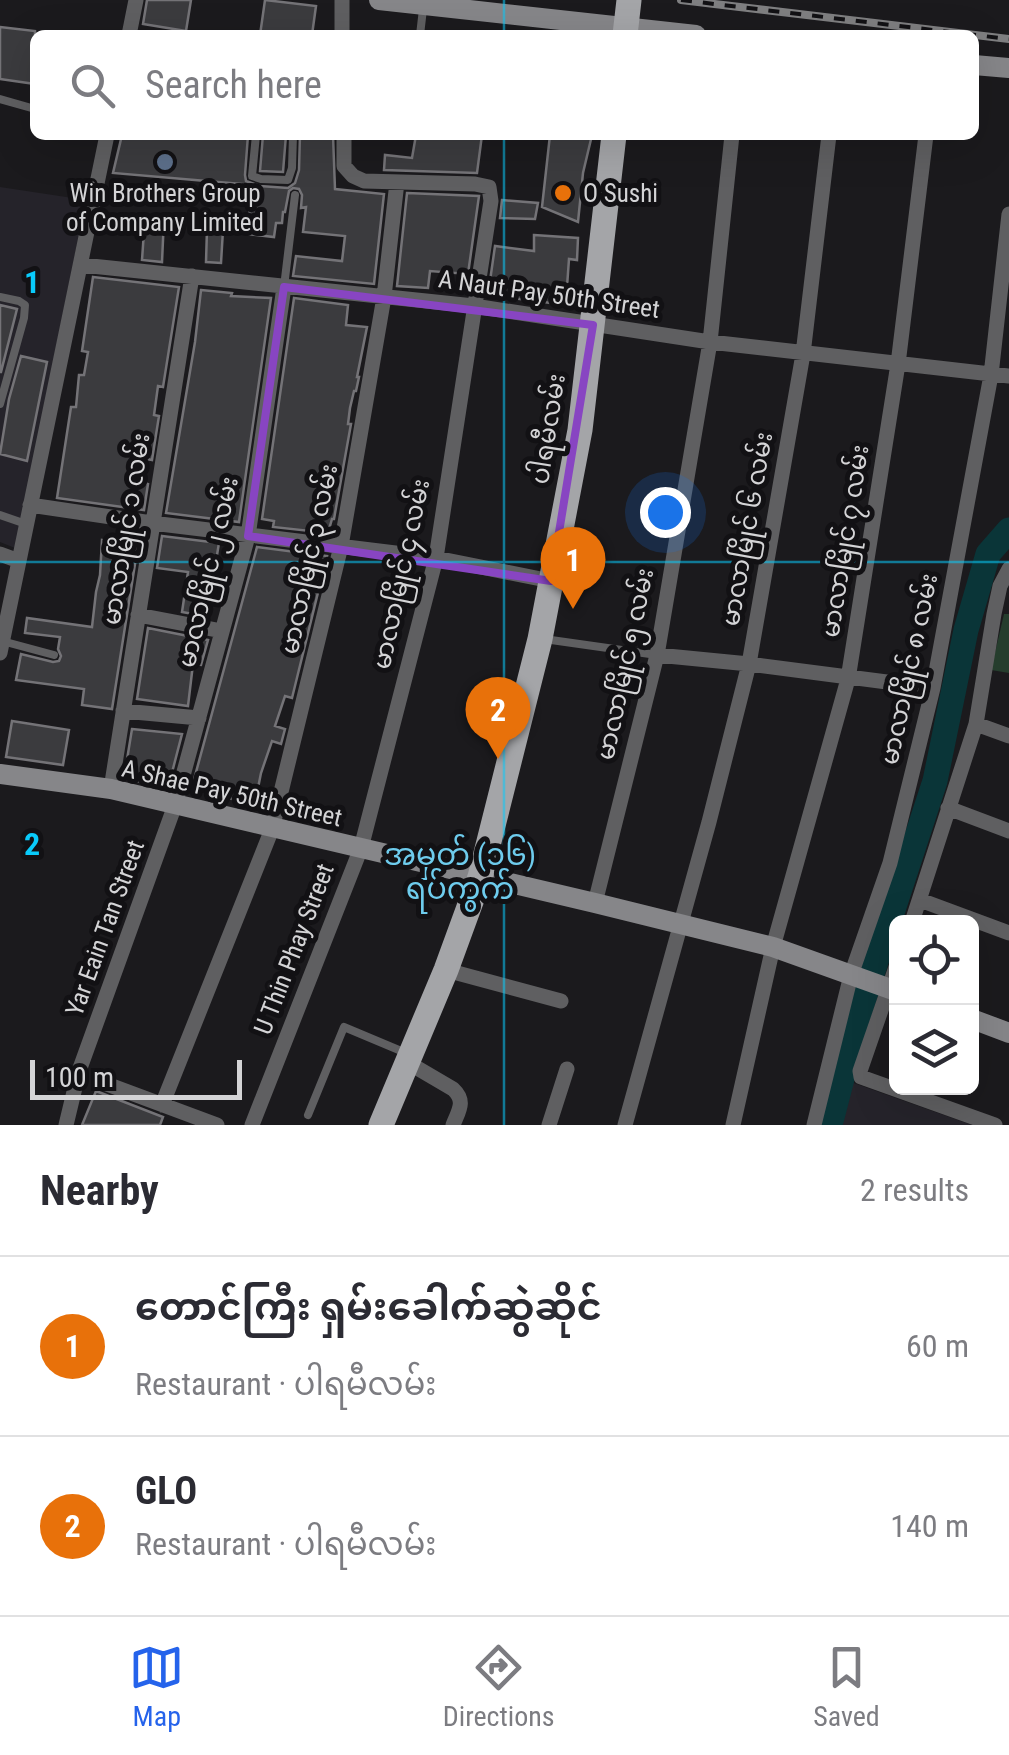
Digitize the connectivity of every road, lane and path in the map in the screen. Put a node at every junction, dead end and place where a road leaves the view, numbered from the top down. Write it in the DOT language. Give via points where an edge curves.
graph roads {
  1 [pos="136,0"];
  2 [pos="342,0"];
  3 [pos="380,0"];
  4 [pos="628,0"];
  5 [pos="424,4"];
  6 [pos="130,30"];
  7 [pos="342,30"];
  8 [pos="421,30"];
  9 [pos="618,30"];
  10 [pos="625,30"];
  11 [pos="979,65"];
  12 [pos="1009,68"];
  13 [pos="0,99"];
  14 [pos="30,108"];
  15 [pos="106,140"];
  16 [pos="256,140"];
  17 [pos="293,140"];
  18 [pos="344,140"];
  19 [pos="613,140"];
  20 [pos="731,140"];
  21 [pos="828,140"];
  22 [pos="925,140"];
  23 [pos="397,182"];
  24 [pos="295,196"];
  25 [pos="1009,214"];
  26 [pos="82,265"];
  27 [pos="192,276"];
  28 [pos="284,287"];
  29 [pos="0,297"];
  30 [pos="384,297"];
  31 [pos="474,306"];
  32 [pos="593,325"];
  33 [pos="710,342"];
  34 [pos="803,354"];
  35 [pos="898,364"];
  36 [pos="991,375"];
  37 [pos="1009,376"];
  38 [pos="0,404"];
  39 [pos="30,505"];
  40 [pos="0,514"];
  41 [pos="152,523"];
  42 [pos="26,524"];
  43 [pos="248,536"];
  44 [pos="341,546"];
  45 [pos="0,554"];
  46 [pos="436,558"];
  47 [pos="19,561"];
  48 [pos="1009,568"];
  49 [pos="551,581"];
  50 [pos="138,615"];
  51 [pos="222,631"];
  52 [pos="2,638"];
  53 [pos="540,639"];
  54 [pos="54,655"];
  55 [pos="657,655"];
  56 [pos="749,664"];
  57 [pos="848,678"];
  58 [pos="933,688"];
  59 [pos="123,711"];
  60 [pos="199,718"];
  61 [pos="976,724"];
  62 [pos="1009,736"];
  63 [pos="0,774"];
  64 [pos="111,790"];
  65 [pos="175,805"];
  66 [pos="948,808"];
  67 [pos="272,829"];
  68 [pos="1009,831"];
  69 [pos="361,848"];
  70 [pos="480,876"];
  71 [pos="920,900"];
  72 [pos="594,903"];
  73 [pos="915,915"];
  74 [pos="681,925"];
  75 [pos="1009,933"];
  76 [pos="773,947"];
  77 [pos="446,970"];
  78 [pos="854,976"];
  79 [pos="889,989"];
  80 [pos="889,992"];
  81 [pos="560,1000"];
  82 [pos="979,1022"];
  83 [pos="1009,1033"];
  84 [pos="408,1058"];
  85 [pos="567,1069"];
  86 [pos="104,1083"];
  87 [pos="170,1113"];
  88 [pos="308,1115"];
  89 [pos="66,1125"];
  90 [pos="218,1125"];
  91 [pos="252,1125"];
  92 [pos="381,1125"];
  93 [pos="454,1125"];
  94 [pos="549,1125"];
  95 [pos="625,1125"];
  96 [pos="733,1125"];
  97 [pos="814,1125"];
  98 [pos="996,1125"];
  1 -- 6 [label="street"];
  2 -- 7 [label="street"];
  3 -- 5 [label="street"];
  4 -- 10 [label="main road"];
  5 -- 8 [label="lane"];
  5 -- 9 [label="street"];
  11 -- 12 [label="street"];
  13 -- 14 [label="lane"];
  15 -- 26 [label="street"];
  16 -- 17 [label="lane" via="252,176 288,180"];
  18 -- 23 [label="street" via="344,166 353,176"];
  19 -- 32 [label="main road, ပါရမီလမ်း"];
  20 -- 33 [label="street, မာလာမြိုင် ၅ လမ်း"];
  21 -- 34 [label="street, မာလာမြိုင် ၆ လမ်း"];
  22 -- 35 [label="street, မာလာမြိုင် ၇ လမ်း"];
  23 -- 30 [label="street, မာလာမြိုင် ၃ လမ်း"];
  23 -- 31 [label="street, မာလာမြိုင် ၄ လမ်း" via="489,187"];
  24 -- 28 [label="lane"];
  25 -- 36 [label="street, မာလာမြိုင် ၈ လမ်း"];
  26 -- 27 [label="street, A Naut Pay 50th Street"];
  26 -- 39 [label="street"];
  27 -- 28 [label="street, A Naut Pay 50th Street"];
  27 -- 41 [label="street, မာလာမြိုင် ၁ လမ်း"];
  28 -- 30 [label="street, A Naut Pay 50th Street"];
  28 -- 43 [label="street, မာလာမြိုင် ၂ လမ်း"];
  29 -- 38 [label="lane" via="25,305"];
  30 -- 31 [label="street, A Naut Pay 50th Street"];
  30 -- 44 [label="street, မာလာမြိုင် ၃ လမ်း"];
  31 -- 32 [label="street, A Naut Pay 50th Street"];
  31 -- 46 [label="street, မာလာမြိုင် ၄ လမ်း"];
  32 -- 33 [label="street, A Naut Pay 50th Street"];
  32 -- 49 [label="main road, ပါရမီလမ်း"];
  33 -- 34 [label="street, A Naut Pay 50th Street"];
  33 -- 55 [label="street, မာလာမြိုင် ၅ လမ်း"];
  34 -- 35 [label="street, A Naut Pay 50th Street"];
  34 -- 56 [label="street, မာလာမြိုင် ၆ လမ်း"];
  35 -- 36 [label="street, A Naut Pay 50th Street"];
  35 -- 57 [label="street, မာလာမြိုင် ၇ လမ်း"];
  36 -- 37 [label="street, A Naut Pay 50th Street"];
  36 -- 58 [label="street, မာလာမြိုင် ၈ လမ်း"];
  39 -- 41 [label="street"];
  39 -- 42 [label="street"];
  40 -- 42 [label="lane"];
  41 -- 43 [label="street"];
  41 -- 50 [label="street, မာလာမြိုင် ၁ လမ်း"];
  42 -- 47 [label="street"];
  43 -- 44 [label="street"];
  43 -- 51 [label="street, မာလာမြိုင် ၂ လမ်း"];
  44 -- 46 [label="street"];
  44 -- 67 [label="street, မာလာမြိုင် ၃ လမ်း"];
  45 -- 47 [label="street"];
  46 -- 49 [label="street"];
  46 -- 69 [label="street, မာလာမြိုင် ၄ လမ်း"];
  47 -- 52 [label="street"];
  48 -- 61 [label="street" via="994,614"];
  49 -- 53 [label="main road, ပါရမီလမ်း"];
  50 -- 51 [label="street"];
  50 -- 59 [label="street, မာလာမြိုင် ၁ လမ်း"];
  51 -- 60 [label="street, မာလာမြိုင် ၂ လမ်း"];
  52 -- 54 [label="lane"];
  53 -- 55 [label="lane"];
  53 -- 70 [label="main road, ပါရမီလမ်း"];
  55 -- 56 [label="street"];
  55 -- 72 [label="street, မာလာမြိုင် ၅ လမ်း"];
  56 -- 57 [label="street"];
  56 -- 74 [label="street, မာလာမြိုင် ၆ လမ်း"];
  57 -- 58 [label="street"];
  57 -- 76 [label="street, မာလာမြိုင် ၇ လမ်း"];
  58 -- 78 [label="street, မာလာမြိုင် ၈ လမ်း"];
  59 -- 60 [label="street"];
  59 -- 64 [label="street, မာလာမြိုင် ၁ လမ်း"];
  60 -- 65 [label="street, မာလာမြိုင် ၂ လမ်း"];
  61 -- 62 [label="street"];
  61 -- 66 [label="street"];
  63 -- 64 [label="street, A Shae Pay 50th Street"];
  64 -- 65 [label="street, A Shae Pay 50th Street"];
  65 -- 67 [label="street, A Shae Pay 50th Street"];
  65 -- 89 [label="street, Yar Eain Tan Street"];
  66 -- 68 [label="street"];
  66 -- 71 [label="street"];
  67 -- 69 [label="street, A Shae Pay 50th Street"];
  67 -- 87 [label="street, မာလာမြိုင် ၃ လမ်း"];
  69 -- 70 [label="street, A Shae Pay 50th Street"];
  69 -- 91 [label="street, U Thin Phay Street"];
  70 -- 72 [label="street, A Shae Pay 50th Street"];
  70 -- 77 [label="main road, ပါရမီလမ်း"];
  71 -- 73 [label="street"];
  71 -- 75 [label="street"];
  72 -- 74 [label="street, A Shae Pay 50th Street"];
  74 -- 76 [label="street, A Shae Pay 50th Street"];
  74 -- 95 [label="street, မာလာမြိုင် ၆ လမ်း"];
  76 -- 78 [label="street, A Shae Pay 50th Street"];
  76 -- 96 [label="street, မာလာမြိုင် ၇ လမ်း"];
  77 -- 81 [label="street"];
  77 -- 84 [label="main road, ပါရမီလမ်း"];
  78 -- 79 [label="street, A Shae Pay 50th Street"];
  78 -- 97 [label="street, မာလာမြိုင် ၈ လမ်း"];
  80 -- 98 [label="street" via="861,1077"];
  82 -- 83 [label="street"];
  84 -- 88 [label="lane" via="344,1027"];
  84 -- 92 [label="main road, ပါရမီလမ်း"];
  84 -- 93 [label="street" via="459,1095"];
  85 -- 94 [label="street"];
  86 -- 87 [label="street"];
  87 -- 90 [label="street"];
}
